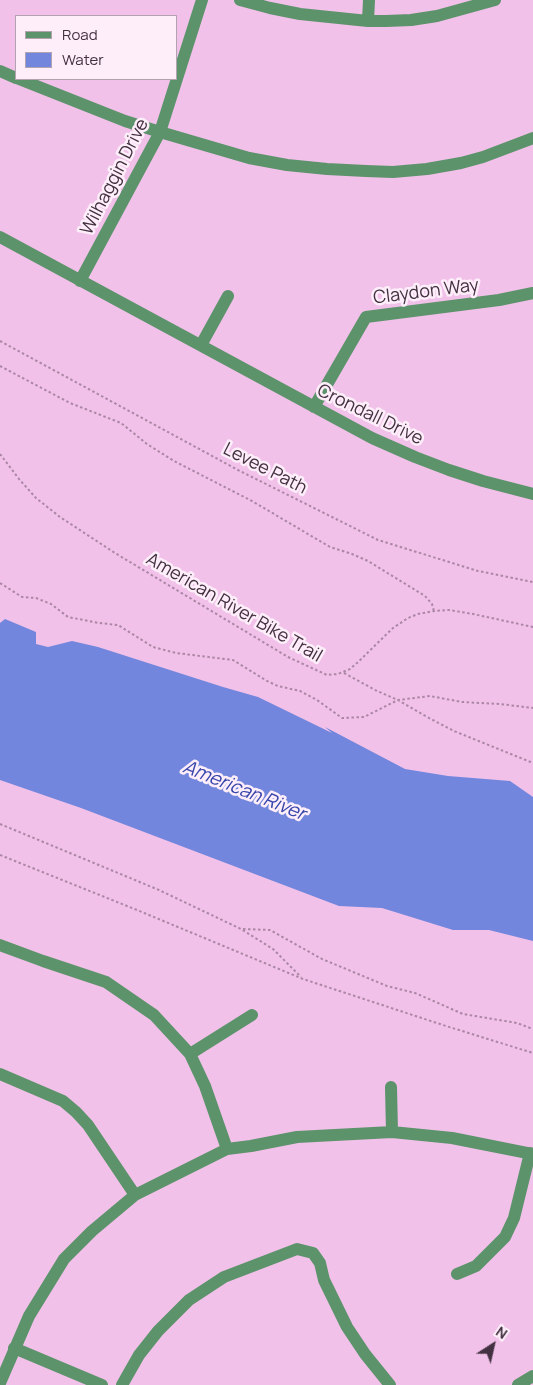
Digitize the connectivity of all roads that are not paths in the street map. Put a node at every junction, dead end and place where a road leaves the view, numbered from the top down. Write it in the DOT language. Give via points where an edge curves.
graph roads {
  1 [pos="202,0"];
  2 [pos="240,0"];
  3 [pos="369,0"];
  4 [pos="495,0"];
  5 [pos="368,21"];
  6 [pos="0,71"];
  7 [pos="178,75"];
  8 [pos="15,77"];
  9 [pos="23,80"];
  10 [pos="177,80"];
  11 [pos="160,132"];
  12 [pos="533,138"];
  13 [pos="0,237"];
  14 [pos="80,281"];
  15 [pos="533,293"];
  16 [pos="228,296"];
  17 [pos="201,346"];
  18 [pos="314,407"];
  19 [pos="533,494"];
  20 [pos="0,945"];
  21 [pos="252,1015"];
  22 [pos="190,1054"];
  23 [pos="0,1074"];
  24 [pos="391,1087"];
  25 [pos="392,1132"];
  26 [pos="227,1149"];
  27 [pos="532,1154"];
  28 [pos="135,1195"];
  29 [pos="458,1274"];
  30 [pos="14,1348"];
  31 [pos="533,1376"];
  32 [pos="0,1383"];
  33 [pos="102,1385"];
  34 [pos="122,1385"];
  35 [pos="390,1385"];
  36 [pos="518,1385"];
  1 -- 7 [label="street, Wilhaggin Drive"];
  2 -- 5 [label="street" via="300,14"];
  3 -- 5 [label="street"];
  4 -- 5 [label="street" via="436,16"];
  6 -- 8 [label="street"];
  9 -- 11 [label="street"];
  10 -- 11 [label="street, Wilhaggin Drive"];
  11 -- 12 [label="street" via="249,158 287,165 393,172 461,163"];
  11 -- 14 [label="street, Wilhaggin Drive"];
  13 -- 14 [label="street, Crondall Drive"];
  14 -- 17 [label="street, Crondall Drive"];
  15 -- 18 [label="street, Claydon Way" via="366,317"];
  16 -- 17 [label="street"];
  17 -- 18 [label="street, Crondall Drive"];
  18 -- 19 [label="street, Crondall Drive" via="415,457 483,481"];
  20 -- 22 [label="street" via="106,982 154,1015"];
  21 -- 22 [label="street"];
  22 -- 26 [label="street" via="206,1086"];
  23 -- 28 [label="street" via="63,1101 76,1112"];
  24 -- 25 [label="street"];
  25 -- 26 [label="street" via="297,1136"];
  25 -- 27 [label="street" via="452,1138"];
  26 -- 28 [label="street"];
  27 -- 29 [label="street" via="514,1218 504,1237 476,1266"];
  28 -- 30 [label="street" via="64,1259 29,1316"];
  30 -- 32 [label="street"];
  30 -- 33 [label="street"];
  31 -- 36 [label="street"];
  34 -- 35 [label="street" via="139,1355 189,1300 224,1277 297,1249 313,1253 320,1263 324,1280 347,1327"];
}
